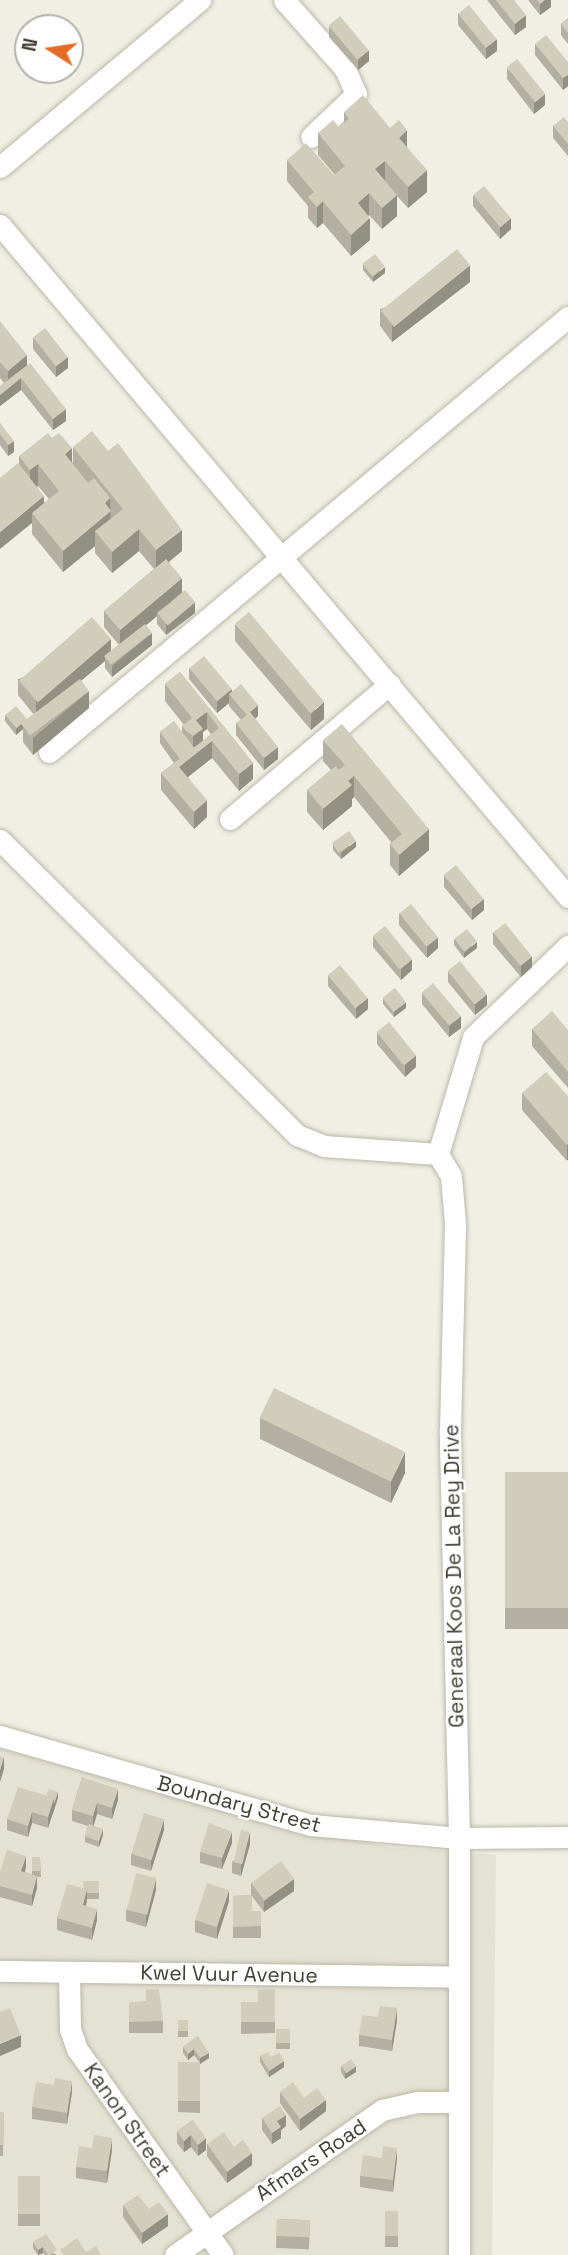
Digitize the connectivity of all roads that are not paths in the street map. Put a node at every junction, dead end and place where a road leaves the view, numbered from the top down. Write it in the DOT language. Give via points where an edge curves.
graph roads {
  1 [pos="200,0"];
  2 [pos="284,0"];
  3 [pos="311,137"];
  4 [pos="0,167"];
  5 [pos="0,225"];
  6 [pos="568,317"];
  7 [pos="284,559"];
  8 [pos="390,684"];
  9 [pos="49,752"];
  10 [pos="230,819"];
  11 [pos="0,840"];
  12 [pos="568,897"];
  13 [pos="568,946"];
  14 [pos="438,1154"];
  15 [pos="0,1736"];
  16 [pos="568,1837"];
  17 [pos="459,1838"];
  18 [pos="0,1971"];
  19 [pos="69,1972"];
  20 [pos="459,1977"];
  21 [pos="459,2102"];
  22 [pos="207,2232"];
  23 [pos="175,2255"];
  24 [pos="223,2255"];
  25 [pos="459,2255"];
  1 -- 4 [label="street"];
  2 -- 3 [label="street" via="345,69 356,93"];
  5 -- 7 [label="street"];
  6 -- 7 [label="street"];
  7 -- 8 [label="street"];
  7 -- 9 [label="street"];
  8 -- 10 [label="street"];
  8 -- 12 [label="street"];
  11 -- 14 [label="street" via="297,1135 338,1148"];
  13 -- 14 [label="street" via="473,1037"];
  14 -- 17 [label="street, Generaal Koos De La Rey Drive" via="451,1176 455,1223 450,1430"];
  15 -- 17 [label="street, Boundary Street" via="311,1825"];
  16 -- 17 [label="street, Boundary Street"];
  17 -- 20 [label="street, Generaal Koos De La Rey Drive"];
  18 -- 19 [label="street, Kwel Vuur Avenue"];
  19 -- 20 [label="street, Kwel Vuur Avenue"];
  19 -- 22 [label="street, Kanon Street" via="70,2029 78,2049"];
  20 -- 21 [label="street, Generaal Koos De La Rey Drive"];
  21 -- 22 [label="street, Afmars Road" via="418,2102 382,2110"];
  21 -- 25 [label="street, Generaal Koos De La Rey Drive"];
  22 -- 23 [label="street, Afmars Road"];
  22 -- 24 [label="street, Kanon Street"];
}
